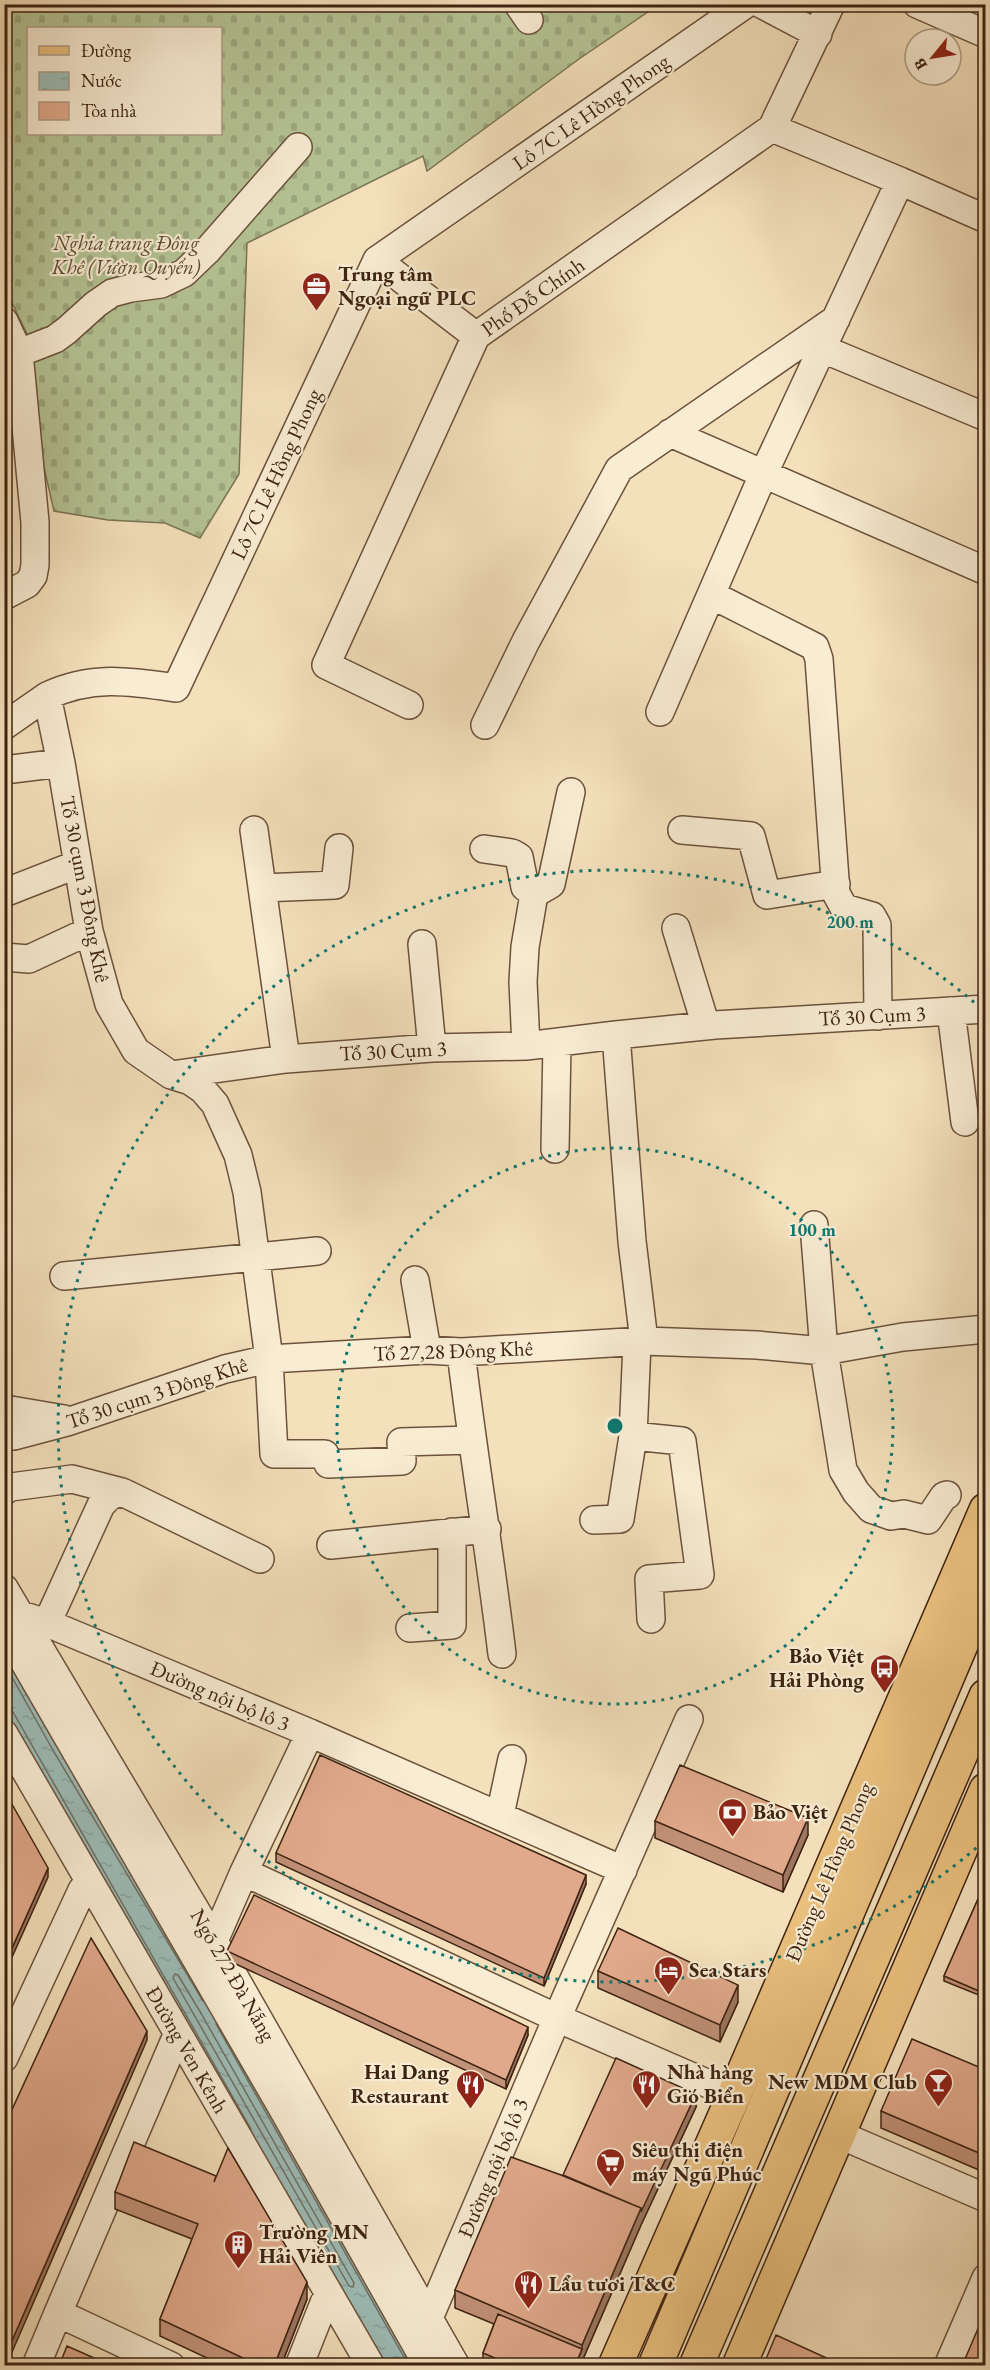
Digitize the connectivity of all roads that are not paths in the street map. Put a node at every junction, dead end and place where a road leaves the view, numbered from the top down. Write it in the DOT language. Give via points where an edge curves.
graph roads {
  1 [pos="746,4"];
  2 [pos="761,4"];
  3 [pos="831,4"];
  4 [pos="917,4"];
  5 [pos="818,34"];
  6 [pos="986,34"];
  7 [pos="772,128"];
  8 [pos="298,147"];
  9 [pos="900,181"];
  10 [pos="986,219"];
  11 [pos="377,260"];
  12 [pos="836,319"];
  13 [pos="4,321"];
  14 [pos="476,336"];
  15 [pos="823,349"];
  16 [pos="19,353"];
  17 [pos="986,417"];
  18 [pos="670,433"];
  19 [pos="763,475"];
  20 [pos="986,571"];
  21 [pos="712,595"];
  22 [pos="4,596"];
  23 [pos="47,696"];
  24 [pos="409,705"];
  25 [pos="660,712"];
  26 [pos="485,725"];
  27 [pos="4,726"];
  28 [pos="61,763"];
  29 [pos="4,770"];
  30 [pos="571,792"];
  31 [pos="254,830"];
  32 [pos="682,830"];
  33 [pos="339,848"];
  34 [pos="484,849"];
  35 [pos="78,864"];
  36 [pos="836,884"];
  37 [pos="262,888"];
  38 [pos="4,893"];
  39 [pos="534,894"];
  40 [pos="676,928"];
  41 [pos="90,931"];
  42 [pos="422,944"];
  43 [pos="4,957"];
  44 [pos="986,1010"];
  45 [pos="951,1011"];
  46 [pos="878,1016"];
  47 [pos="706,1026"];
  48 [pos="616,1035"];
  49 [pos="557,1043"];
  50 [pos="526,1046"];
  51 [pos="432,1048"];
  52 [pos="286,1059"];
  53 [pos="171,1075"];
  54 [pos="965,1122"];
  55 [pos="555,1149"];
  56 [pos="814,1225"];
  57 [pos="318,1251"];
  58 [pos="256,1257"];
  59 [pos="64,1276"];
  60 [pos="415,1280"];
  61 [pos="986,1329"];
  62 [pos="641,1342"];
  63 [pos="427,1350"];
  64 [pos="824,1351"];
  65 [pos="461,1352"];
  66 [pos="269,1359"];
  67 [pos="6,1409"];
  68 [pos="74,1420"];
  69 [pos="14,1436"];
  70 [pos="633,1436"];
  71 [pos="472,1440"];
  72 [pos="4,1491"];
  73 [pos="122,1492"];
  74 [pos="947,1495"];
  75 [pos="986,1510"];
  76 [pos="594,1520"];
  77 [pos="487,1529"];
  78 [pos="452,1532"];
  79 [pos="331,1545"];
  80 [pos="260,1559"];
  81 [pos="986,1586"];
  82 [pos="4,1588"];
  83 [pos="651,1619"];
  84 [pos="13,1621"];
  85 [pos="47,1623"];
  86 [pos="410,1628"];
  87 [pos="502,1654"];
  88 [pos="986,1696"];
  89 [pos="689,1719"];
  90 [pos="310,1733"];
  91 [pos="4,1734"];
  92 [pos="4,1754"];
  93 [pos="512,1760"];
  94 [pos="986,1790"];
  95 [pos="500,1815"];
  96 [pos="623,1870"];
  97 [pos="244,1872"];
  98 [pos="82,1890"];
  99 [pos="214,1941"];
  100 [pos="557,2018"];
  101 [pos="174,2042"];
  102 [pos="4,2058"];
  103 [pos="734,2095"];
  104 [pos="838,2134"];
  105 [pos="986,2198"];
  106 [pos="986,2278"];
  107 [pos="324,2303"];
  108 [pos="58,2313"];
  109 [pos="429,2318"];
  110 [pos="36,2366"];
  111 [pos="171,2366"];
  112 [pos="299,2366"];
  113 [pos="361,2366"];
  114 [pos="371,2366"];
  115 [pos="428,2366"];
  116 [pos="456,2366"];
  117 [pos="615,2366"];
  118 [pos="655,2366"];
  119 [pos="696,2366"];
  120 [pos="739,2366"];
  121 [pos="948,2366"];
  1 -- 11 [label="street, Lô 7C Lê Hồng Phong"];
  2 -- 5 [label="street"];
  3 -- 5 [label="street, Phố Đỗ Chính"];
  4 -- 6 [label="street"];
  5 -- 7 [label="street, Phố Đỗ Chính"];
  7 -- 9 [label="street"];
  7 -- 14 [label="street, Phố Đỗ Chính"];
  8 -- 16 [label="street" via="184,273 161,284 112,293 66,332"];
  9 -- 10 [label="street"];
  9 -- 12 [label="street"];
  11 -- 14 [label="street"];
  11 -- 23 [label="street, Lô 7C Lê Hồng Phong" via="176,688 104,681 67,686"];
  12 -- 15 [label="street"];
  12 -- 18 [label="street"];
  13 -- 16 [label="street"];
  14 -- 24 [label="street, Phố Đỗ Chính" via="326,664"];
  15 -- 17 [label="street"];
  15 -- 19 [label="street"];
  16 -- 22 [label="street" via="35,522 35,565 27,584"];
  18 -- 19 [label="street"];
  18 -- 26 [label="street" via="619,469"];
  19 -- 20 [label="street"];
  19 -- 21 [label="street"];
  21 -- 25 [label="street"];
  21 -- 36 [label="street" via="815,647"];
  23 -- 27 [label="street"];
  23 -- 28 [label="street, Tổ 30 cụm 3 Đông Khê"];
  28 -- 29 [label="street"];
  28 -- 35 [label="street, Tổ 30 cụm 3 Đông Khê"];
  30 -- 39 [label="street" via="551,884"];
  31 -- 37 [label="street"];
  32 -- 36 [label="street" via="751,836 767,895"];
  33 -- 37 [label="street" via="335,885"];
  34 -- 39 [label="street" via="519,857 525,887"];
  35 -- 38 [label="street"];
  35 -- 41 [label="street, Tổ 30 cụm 3 Đông Khê"];
  36 -- 46 [label="street" via="844,908 872,916 877,925"];
  37 -- 52 [label="street"];
  39 -- 50 [label="street" via="523,982"];
  40 -- 47 [label="street"];
  41 -- 43 [label="street" via="29,959"];
  41 -- 53 [label="street, Tổ 30 cụm 3 Đông Khê" via="109,1004 136,1051"];
  42 -- 51 [label="street"];
  44 -- 45 [label="street, Tổ 30 Cụm 3"];
  45 -- 46 [label="street, Tổ 30 Cụm 3"];
  45 -- 54 [label="street"];
  46 -- 47 [label="street, Tổ 30 Cụm 3"];
  47 -- 48 [label="street, Tổ 30 Cụm 3"];
  48 -- 49 [label="street, Tổ 30 Cụm 3"];
  48 -- 62 [label="street"];
  49 -- 50 [label="street, Tổ 30 Cụm 3"];
  49 -- 55 [label="street"];
  50 -- 51 [label="street, Tổ 30 Cụm 3"];
  51 -- 52 [label="street, Tổ 30 Cụm 3"];
  52 -- 53 [label="street, Tổ 30 Cụm 3"];
  53 -- 58 [label="street, Tổ 30 cụm 3 Đông Khê" via="190,1081 215,1104 238,1155"];
  56 -- 64 [label="street"];
  57 -- 58 [label="street"];
  58 -- 59 [label="street"];
  58 -- 66 [label="street, Tổ 30 cụm 3 Đông Khê"];
  60 -- 63 [label="street"];
  61 -- 64 [label="street, Tổ 27,28 Đông Khê" via="903,1336"];
  62 -- 64 [label="street, Tổ 27,28 Đông Khê"];
  62 -- 65 [label="street, Tổ 27,28 Đông Khê"];
  62 -- 70 [label="street"];
  63 -- 65 [label="street, Tổ 27,28 Đông Khê"];
  63 -- 66 [label="street, Tổ 27,28 Đông Khê"];
  64 -- 74 [label="street" via="843,1470 866,1504 891,1516 904,1514 928,1520"];
  65 -- 71 [label="street"];
  66 -- 68 [label="street, Tổ 30 cụm 3 Đông Khê" via="225,1369"];
  66 -- 71 [label="street" via="274,1454 325,1454 328,1464 402,1461 401,1442"];
  67 -- 68 [label="street"];
  68 -- 69 [label="street, Tổ 30 cụm 3 Đông Khê"];
  70 -- 76 [label="street" via="620,1519"];
  70 -- 83 [label="street" via="682,1441 700,1575 649,1579"];
  71 -- 77 [label="street"];
  72 -- 73 [label="street" via="72,1479"];
  73 -- 80 [label="street"];
  73 -- 85 [label="street" via="101,1505"];
  75 -- 103 [label="main road, Đường Lê Hồng Phong"];
  77 -- 78 [label="street"];
  77 -- 87 [label="street"];
  78 -- 79 [label="street"];
  78 -- 86 [label="street" via="452,1625"];
  81 -- 118 [label="main road, Đường Lê Hồng Phong"];
  82 -- 84 [label="street, Ngõ 272 Đà Nẵng"];
  84 -- 85 [label="street, Đường nội bộ lô 3"];
  84 -- 99 [label="street, Ngõ 272 Đà Nẵng"];
  84 -- 115 [label="street"];
  85 -- 90 [label="street, Đường nội bộ lô 3"];
  88 -- 119 [label="main road"];
  89 -- 96 [label="street, Đường nội bộ lô 3"];
  90 -- 95 [label="street"];
  90 -- 97 [label="street, Đường nội bộ lô 3"];
  91 -- 114 [label="street, Đường Ven Kênh"];
  92 -- 98 [label="street, Đường Ven Kênh"];
  93 -- 95 [label="street"];
  94 -- 104 [label="main road"];
  95 -- 96 [label="street"];
  96 -- 100 [label="street, Đường nội bộ lô 3"];
  97 -- 99 [label="street, Đường nội bộ lô 3"];
  97 -- 100 [label="street"];
  98 -- 101 [label="street, Đường Ven Kênh"];
  98 -- 102 [label="street"];
  99 -- 109 [label="street, Ngõ 272 Đà Nẵng"];
  100 -- 103 [label="street"];
  100 -- 109 [label="street, Đường nội bộ lô 3"];
  101 -- 107 [label="street, Đường Ven Kênh"];
  101 -- 108 [label="street"];
  103 -- 117 [label="main road, Đường Lê Hồng Phong"];
  104 -- 105 [label="street"];
  104 -- 120 [label="main road"];
  106 -- 121 [label="street"];
  107 -- 112 [label="street"];
  107 -- 113 [label="street, Đường Ven Kênh"];
  108 -- 110 [label="street"];
  108 -- 111 [label="street"];
  109 -- 116 [label="street, Ngõ 272 Đà Nẵng"];
}
